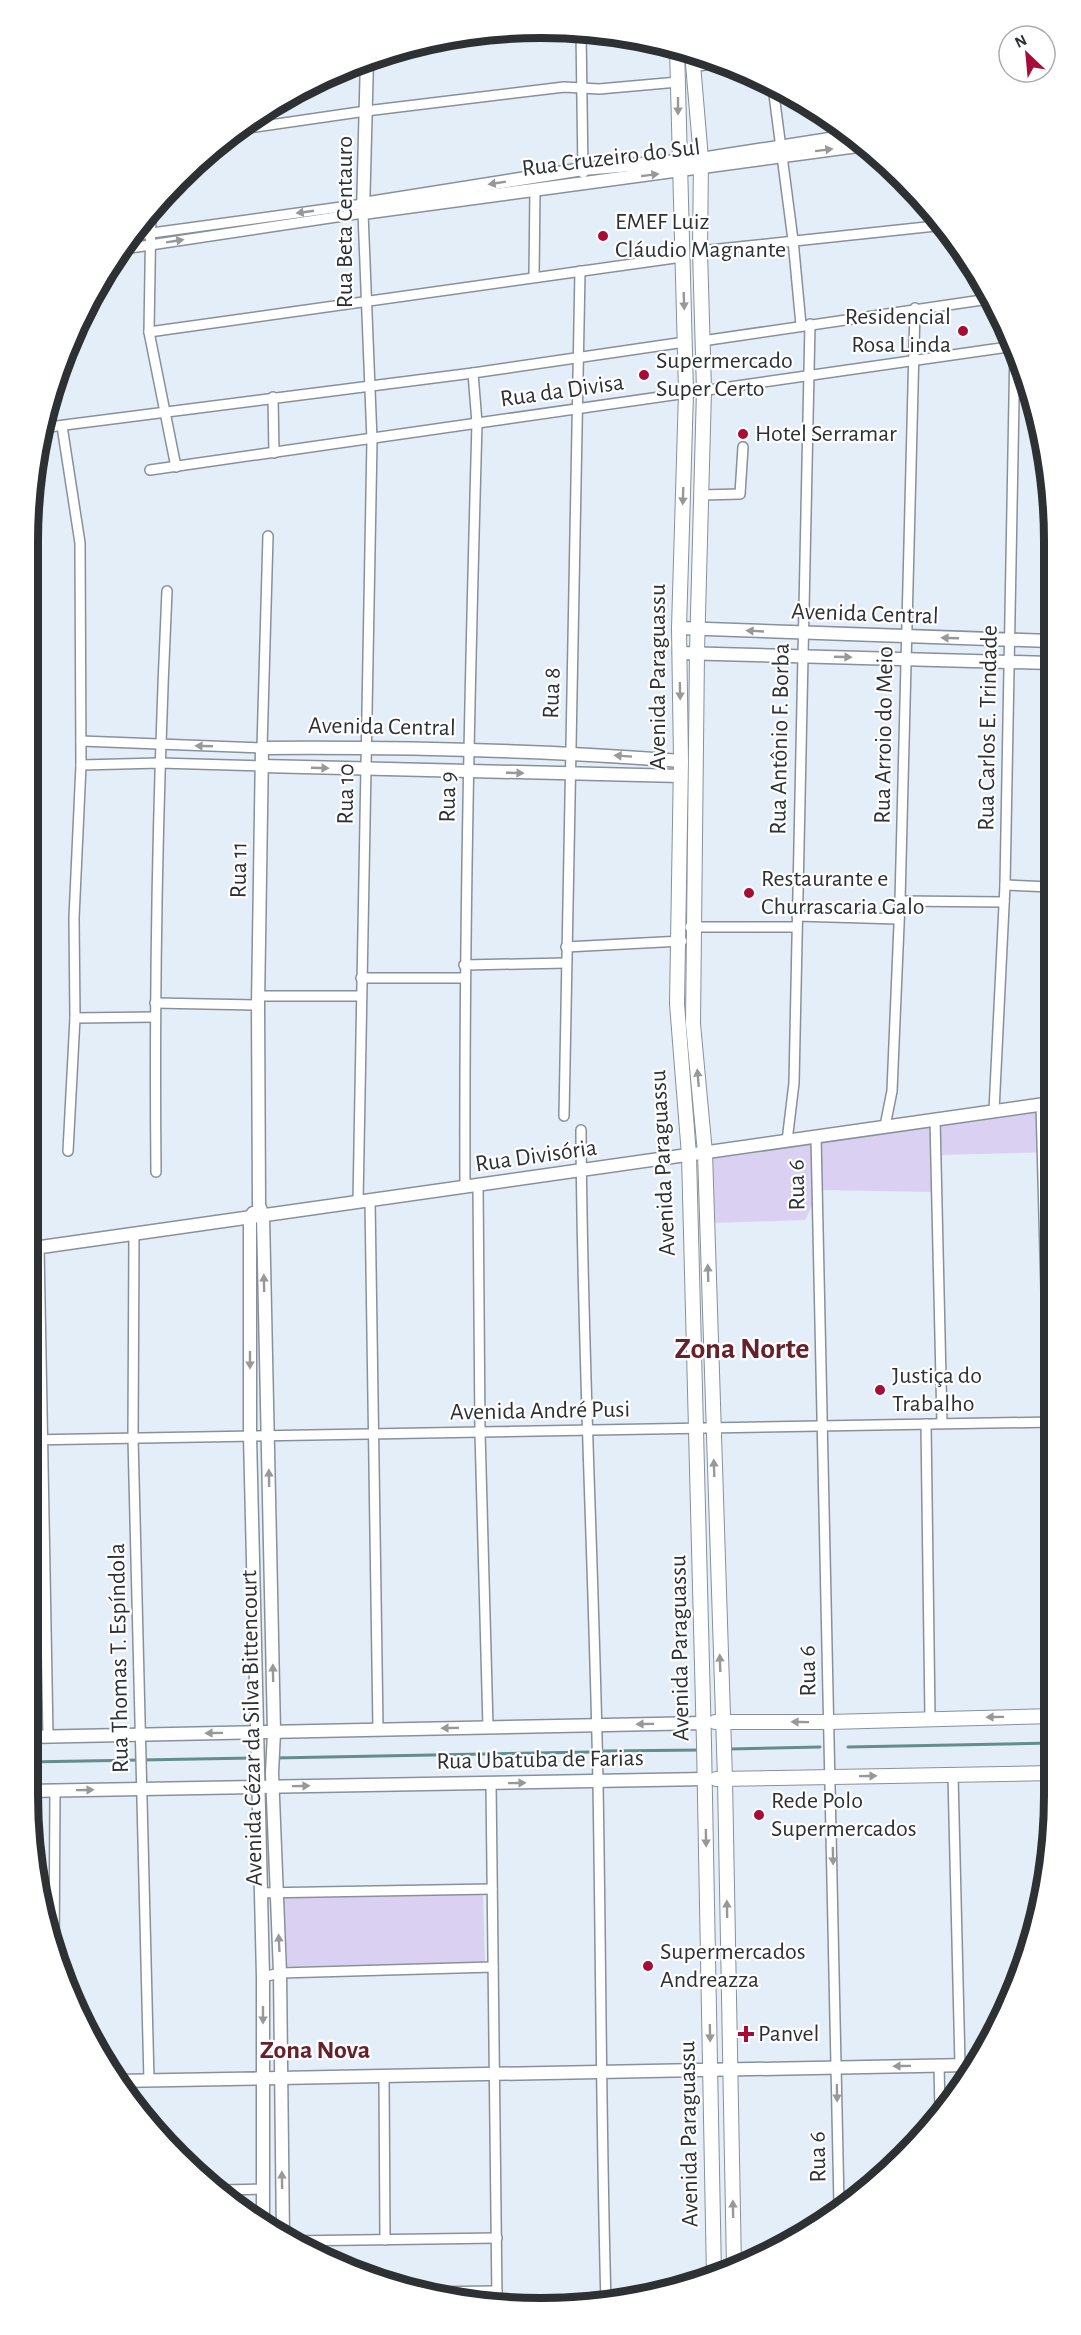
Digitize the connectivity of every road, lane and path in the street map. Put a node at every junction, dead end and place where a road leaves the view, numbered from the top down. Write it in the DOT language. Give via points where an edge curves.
graph roads {
  1 [pos="581,40"];
  2 [pos="677,57"];
  3 [pos="692,61"];
  4 [pos="705,65"];
  5 [pos="692,67"];
  6 [pos="367,69"];
  7 [pos="678,82"];
  8 [pos="582,88"];
  9 [pos="774,95"];
  10 [pos="366,111"];
  11 [pos="253,127"];
  12 [pos="842,138"];
  13 [pos="853,146"];
  14 [pos="782,150"];
  15 [pos="701,164"];
  16 [pos="679,165"];
  17 [pos="584,176"];
  18 [pos="535,189"];
  19 [pos="363,209"];
  20 [pos="151,222"];
  21 [pos="933,226"];
  22 [pos="151,232"];
  23 [pos="141,234"];
  24 [pos="793,240"];
  25 [pos="150,245"];
  26 [pos="131,248"];
  27 [pos="699,251"];
  28 [pos="682,257"];
  29 [pos="580,271"];
  30 [pos="534,278"];
  31 [pos="982,300"];
  32 [pos="365,301"];
  33 [pos="915,308"];
  34 [pos="805,325"];
  35 [pos="149,332"];
  36 [pos="702,341"];
  37 [pos="685,342"];
  38 [pos="1005,347"];
  39 [pos="580,358"];
  40 [pos="913,360"];
  41 [pos="1014,372"];
  42 [pos="473,373"];
  43 [pos="810,375"];
  44 [pos="370,385"];
  45 [pos="704,390"];
  46 [pos="686,392"];
  47 [pos="273,398"];
  48 [pos="579,408"];
  49 [pos="162,410"];
  50 [pos="477,423"];
  51 [pos="62,426"];
  52 [pos="51,427"];
  53 [pos="372,440"];
  54 [pos="743,447"];
  55 [pos="274,453"];
  56 [pos="176,467"];
  57 [pos="150,470"];
  58 [pos="701,495"];
  59 [pos="268,536"];
  60 [pos="167,591"];
  61 [pos="679,628"];
  62 [pos="698,629"];
  63 [pos="802,633"];
  64 [pos="906,637"];
  65 [pos="1009,640"];
  66 [pos="1044,641"];
  67 [pos="697,652"];
  68 [pos="679,653"];
  69 [pos="801,656"];
  70 [pos="905,659"];
  71 [pos="1009,662"];
  72 [pos="1044,663"];
  73 [pos="81,741"];
  74 [pos="160,744"];
  75 [pos="366,747"];
  76 [pos="262,748"];
  77 [pos="468,750"];
  78 [pos="570,752"];
  79 [pos="681,761"];
  80 [pos="159,763"];
  81 [pos="81,765"];
  82 [pos="262,766"];
  83 [pos="366,769"];
  84 [pos="468,771"];
  85 [pos="570,774"];
  86 [pos="681,776"];
  87 [pos="1005,885"];
  88 [pos="1044,887"];
  89 [pos="900,901"];
  90 [pos="1004,902"];
  91 [pos="796,916"];
  92 [pos="897,919"];
  93 [pos="796,927"];
  94 [pos="689,936"];
  95 [pos="566,947"];
  96 [pos="566,963"];
  97 [pos="464,965"];
  98 [pos="361,978"];
  99 [pos="464,978"];
  100 [pos="361,996"];
  101 [pos="258,1000"];
  102 [pos="155,1003"];
  103 [pos="154,1017"];
  104 [pos="75,1018"];
  105 [pos="1044,1103"];
  106 [pos="994,1111"];
  107 [pos="564,1116"];
  108 [pos="934,1119"];
  109 [pos="885,1126"];
  110 [pos="581,1130"];
  111 [pos="816,1136"];
  112 [pos="787,1140"];
  113 [pos="68,1151"];
  114 [pos="705,1153"];
  115 [pos="689,1155"];
  116 [pos="581,1170"];
  117 [pos="156,1172"];
  118 [pos="472,1186"];
  119 [pos="364,1201"];
  120 [pos="261,1210"];
  121 [pos="250,1218"];
  122 [pos="134,1234"];
  123 [pos="38,1247"];
  124 [pos="38,1354"];
  125 [pos="1044,1422"];
  126 [pos="942,1423"];
  127 [pos="926,1424"];
  128 [pos="822,1426"];
  129 [pos="696,1428"];
  130 [pos="713,1428"];
  131 [pos="586,1430"];
  132 [pos="480,1432"];
  133 [pos="372,1434"];
  134 [pos="268,1435"];
  135 [pos="250,1436"];
  136 [pos="133,1438"];
  137 [pos="38,1439"];
  138 [pos="42,1439"];
  139 [pos="1044,1716"];
  140 [pos="930,1718"];
  141 [pos="722,1721"];
  142 [pos="829,1722"];
  143 [pos="704,1723"];
  144 [pos="595,1725"];
  145 [pos="488,1727"];
  146 [pos="378,1729"];
  147 [pos="274,1732"];
  148 [pos="141,1734"];
  149 [pos="38,1736"];
  150 [pos="48,1736"];
  151 [pos="257,1737"];
  152 [pos="705,1772"];
  153 [pos="724,1772"];
  154 [pos="1044,1773"];
  155 [pos="954,1775"];
  156 [pos="831,1777"];
  157 [pos="598,1781"];
  158 [pos="259,1783"];
  159 [pos="491,1783"];
  160 [pos="142,1784"];
  161 [pos="273,1787"];
  162 [pos="38,1791"];
  163 [pos="55,1791"];
  164 [pos="492,1889"];
  165 [pos="276,1891"];
  166 [pos="260,1893"];
  167 [pos="54,1922"];
  168 [pos="493,1967"];
  169 [pos="280,1973"];
  170 [pos="263,1977"];
  171 [pos="939,2065"];
  172 [pos="965,2065"];
  173 [pos="836,2067"];
  174 [pos="730,2069"];
  175 [pos="710,2070"];
  176 [pos="600,2072"];
  177 [pos="494,2074"];
  178 [pos="384,2076"];
  179 [pos="281,2078"];
  180 [pos="264,2079"];
  181 [pos="149,2080"];
  182 [pos="127,2081"];
  183 [pos="940,2101"];
  184 [pos="263,2189"];
  185 [pos="229,2190"];
  186 [pos="838,2200"];
  187 [pos="263,2214"];
  188 [pos="283,2226"];
  189 [pos="496,2238"];
  190 [pos="385,2240"];
  191 [pos="309,2241"];
  192 [pos="714,2244"];
  193 [pos="734,2244"];
  194 [pos="734,2259"];
  195 [pos="714,2266"];
  196 [pos="606,2293"];
  197 [pos="497,2295"];
  1 -- 8 [label="street"];
  2 -- 7 [label="main road, Avenida Paraguassu"];
  3 -- 5 [label="main road, Avenida Paraguassu"];
  4 -- 5 [label="street"];
  5 -- 15 [label="main road, Avenida Paraguassu"];
  6 -- 10 [label="street, Rua Beta Centauro"];
  7 -- 8 [label="street"];
  7 -- 16 [label="main road, Avenida Paraguassu, one-way"];
  8 -- 10 [label="street"];
  8 -- 17 [label="street"];
  9 -- 14 [label="street, Rua Antônio F. Borba"];
  10 -- 11 [label="street"];
  10 -- 19 [label="street, Rua Beta Centauro"];
  12 -- 14 [label="street, Rua Cruzeiro do Sul"];
  14 -- 13 [label="street, Rua Cruzeiro do Sul, one-way"];
  14 -- 15 [label="street, Rua Cruzeiro do Sul"];
  14 -- 24 [label="street, Rua Antônio F. Borba"];
  15 -- 16 [label="street, Rua Cruzeiro do Sul"];
  15 -- 27 [label="main road, Avenida Paraguassu"];
  16 -- 17 [label="street, Rua Cruzeiro do Sul"];
  16 -- 28 [label="main road, Avenida Paraguassu"];
  17 -- 18 [label="street, Rua Cruzeiro do Sul"];
  17 -- 19 [label="street, Rua Cruzeiro do Sul, one-way"];
  18 -- 19 [label="street, Rua Cruzeiro do Sul"];
  18 -- 30 [label="street"];
  19 -- 22 [label="street, one-way"];
  25 -- 19 [label="street, one-way"];
  19 -- 32 [label="street, Rua Beta Centauro"];
  20 -- 22 [label="street"];
  21 -- 24 [label="street"];
  22 -- 23 [label="street"];
  22 -- 25 [label="street"];
  24 -- 27 [label="street"];
  24 -- 34 [label="street, Rua Antônio F. Borba"];
  25 -- 26 [label="street"];
  25 -- 35 [label="street"];
  27 -- 36 [label="main road, Avenida Paraguassu"];
  28 -- 29 [label="street"];
  28 -- 37 [label="main road, Avenida Paraguassu, one-way"];
  29 -- 30 [label="street"];
  29 -- 39 [label="street, Rua 8"];
  30 -- 32 [label="street"];
  31 -- 33 [label="street"];
  32 -- 35 [label="street"];
  32 -- 44 [label="street, Rua Beta Centauro"];
  33 -- 34 [label="street"];
  33 -- 40 [label="street, Rua Arroio do Meio"];
  34 -- 36 [label="street"];
  34 -- 43 [label="street, Rua Antônio F. Borba"];
  35 -- 49 [label="street"];
  36 -- 45 [label="main road, Avenida Paraguassu"];
  37 -- 39 [label="street"];
  37 -- 46 [label="main road, Avenida Paraguassu"];
  38 -- 40 [label="street, Rua da Divisa"];
  39 -- 42 [label="street"];
  39 -- 48 [label="street, Rua 8"];
  40 -- 43 [label="street, Rua da Divisa"];
  40 -- 64 [label="street, Rua Arroio do Meio"];
  41 -- 65 [label="street, Rua Carlos E. Trindade"];
  42 -- 44 [label="street"];
  42 -- 50 [label="street, Rua 9"];
  43 -- 45 [label="street, Rua da Divisa"];
  43 -- 63 [label="street, Rua Antônio F. Borba"];
  44 -- 47 [label="street"];
  44 -- 53 [label="street, Rua 10"];
  45 -- 46 [label="street, Rua da Divisa"];
  45 -- 58 [label="main road, Avenida Paraguassu"];
  46 -- 48 [label="street, Rua da Divisa"];
  46 -- 61 [label="main road, Avenida Paraguassu, one-way"];
  47 -- 49 [label="street"];
  47 -- 55 [label="street"];
  48 -- 50 [label="street, Rua da Divisa"];
  48 -- 78 [label="street, Rua 8"];
  49 -- 51 [label="street"];
  49 -- 56 [label="street"];
  50 -- 53 [label="street, Rua da Divisa"];
  50 -- 77 [label="street, Rua 9"];
  51 -- 52 [label="street"];
  51 -- 73 [label="street" via="80,543"];
  53 -- 55 [label="street, Rua da Divisa"];
  53 -- 75 [label="street, Rua 10"];
  54 -- 58 [label="street" via="740,494"];
  55 -- 56 [label="street, Rua da Divisa"];
  56 -- 57 [label="street, Rua da Divisa"];
  58 -- 62 [label="main road, Avenida Paraguassu"];
  59 -- 76 [label="street, Rua 11"];
  60 -- 74 [label="street"];
  61 -- 62 [label="street, Avenida Central"];
  61 -- 68 [label="main road, Avenida Paraguassu"];
  63 -- 62 [label="street, Avenida Central, one-way"];
  62 -- 67 [label="main road, Avenida Paraguassu"];
  63 -- 64 [label="street, Avenida Central"];
  63 -- 69 [label="street, Rua Antônio F. Borba"];
  65 -- 64 [label="street, Avenida Central, one-way"];
  64 -- 70 [label="street, Rua Arroio do Meio"];
  65 -- 66 [label="street, Avenida Central"];
  65 -- 71 [label="street, Rua Carlos E. Trindade"];
  67 -- 68 [label="street, Avenida Central"];
  67 -- 69 [label="street, Avenida Central"];
  67 -- 94 [label="main road, Avenida Paraguassu"];
  68 -- 79 [label="main road, Avenida Paraguassu, one-way"];
  69 -- 70 [label="street, Avenida Central, one-way"];
  69 -- 91 [label="street, Rua Antônio F. Borba"];
  70 -- 71 [label="street, Avenida Central"];
  70 -- 89 [label="street, Rua Arroio do Meio"];
  71 -- 72 [label="street, Avenida Central"];
  71 -- 87 [label="street, Rua Carlos E. Trindade"];
  73 -- 74 [label="street, Avenida Central"];
  73 -- 81 [label="street"];
  76 -- 74 [label="street, Avenida Central, one-way"];
  74 -- 80 [label="street"];
  75 -- 76 [label="street, Avenida Central"];
  75 -- 77 [label="street, Avenida Central"];
  75 -- 83 [label="street, Rua 10"];
  76 -- 82 [label="street, Rua 11"];
  77 -- 78 [label="street, Avenida Central"];
  77 -- 84 [label="street, Rua 9"];
  79 -- 78 [label="street, Avenida Central, one-way"];
  78 -- 85 [label="street, Rua 8"];
  79 -- 86 [label="main road, Avenida Paraguassu"];
  80 -- 81 [label="street, Avenida Central"];
  80 -- 82 [label="street, Avenida Central"];
  80 -- 102 [label="street"];
  81 -- 104 [label="street" via="74,918"];
  82 -- 83 [label="street, Avenida Central, one-way"];
  82 -- 101 [label="street, Rua 11"];
  83 -- 84 [label="street, Avenida Central"];
  83 -- 98 [label="street, Rua 10"];
  84 -- 85 [label="street, Avenida Central, one-way"];
  84 -- 97 [label="street, Rua 9"];
  85 -- 86 [label="street, Avenida Central"];
  85 -- 95 [label="street, Rua 8"];
  86 -- 94 [label="main road, Avenida Paraguassu" via="679,926"];
  87 -- 88 [label="street"];
  87 -- 90 [label="street, Rua Carlos E. Trindade"];
  89 -- 90 [label="street"];
  89 -- 92 [label="street, Rua Arroio do Meio"];
  90 -- 106 [label="street, Rua Carlos E. Trindade"];
  91 -- 92 [label="street"];
  91 -- 93 [label="street, Rua Antônio F. Borba"];
  92 -- 109 [label="street, Rua Arroio do Meio" via="892,1091"];
  93 -- 94 [label="street"];
  93 -- 112 [label="street, Rua Antônio F. Borba" via="794,1083"];
  94 -- 95 [label="street"];
  114 -- 94 [label="main road, Avenida Paraguassu, one-way"];
  94 -- 115 [label="main road, Avenida Paraguassu" via="676,1004"];
  95 -- 96 [label="street, Rua 8"];
  96 -- 97 [label="street"];
  96 -- 107 [label="street, Rua 8"];
  97 -- 99 [label="street, Rua 9"];
  98 -- 99 [label="street"];
  98 -- 100 [label="street, Rua 10"];
  99 -- 118 [label="street, Rua 9"];
  100 -- 101 [label="street"];
  100 -- 119 [label="street, Rua 10"];
  101 -- 102 [label="street"];
  101 -- 120 [label="street, Rua 11"];
  102 -- 103 [label="street"];
  103 -- 104 [label="street"];
  103 -- 117 [label="street"];
  104 -- 113 [label="street"];
  105 -- 106 [label="street, Rua Divisória"];
  106 -- 108 [label="street, Rua Divisória"];
  108 -- 109 [label="street, Rua Divisória"];
  108 -- 126 [label="street"];
  109 -- 111 [label="street, Rua Divisória"];
  110 -- 116 [label="street"];
  111 -- 112 [label="street, Rua Divisória"];
  111 -- 128 [label="street, Rua 6"];
  112 -- 114 [label="street, Rua Divisória"];
  114 -- 115 [label="street, Rua Divisória"];
  130 -- 114 [label="main road, Avenida Paraguassu, one-way"];
  115 -- 116 [label="street, Rua Divisória"];
  115 -- 129 [label="main road, Avenida Paraguassu"];
  116 -- 118 [label="street, Rua Divisória"];
  116 -- 131 [label="street"];
  118 -- 119 [label="street, Rua Divisória"];
  118 -- 132 [label="street, Rua 9"];
  119 -- 120 [label="street, Rua Divisória"];
  119 -- 133 [label="street, Rua 10"];
  120 -- 121 [label="street, Rua Divisória"];
  134 -- 120 [label="street, Avenida Cézar da Silva Bittencourt, one-way"];
  121 -- 122 [label="street, Rua Divisória"];
  121 -- 135 [label="street, Avenida Cézar da Silva Bittencourt, one-way"];
  122 -- 123 [label="street, Rua Divisória"];
  122 -- 136 [label="street, Rua Thomas T. Espíndola"];
  124 -- 138 [label="street"];
  125 -- 126 [label="street, Avenida André Pusi"];
  126 -- 127 [label="street, Avenida André Pusi"];
  127 -- 128 [label="street, Avenida André Pusi"];
  127 -- 140 [label="street"];
  128 -- 130 [label="street, Avenida André Pusi"];
  128 -- 142 [label="street, Rua 6"];
  129 -- 130 [label="street, Avenida André Pusi"];
  129 -- 131 [label="street, Avenida André Pusi"];
  129 -- 143 [label="main road, Avenida Paraguassu"];
  141 -- 130 [label="main road, Avenida Paraguassu, one-way"];
  131 -- 132 [label="street, Avenida André Pusi"];
  131 -- 144 [label="street"];
  132 -- 133 [label="street, Avenida André Pusi"];
  132 -- 145 [label="street, Rua 9"];
  133 -- 134 [label="street, Avenida André Pusi"];
  133 -- 146 [label="street, Rua 10"];
  134 -- 135 [label="street, Avenida André Pusi"];
  147 -- 134 [label="street, Avenida Cézar da Silva Bittencourt, one-way"];
  135 -- 136 [label="street, Avenida André Pusi"];
  135 -- 151 [label="street, Avenida Cézar da Silva Bittencourt"];
  136 -- 138 [label="street, Avenida André Pusi"];
  136 -- 148 [label="street, Rua Thomas T. Espíndola"];
  137 -- 138 [label="street, Avenida André Pusi"];
  138 -- 150 [label="street"];
  139 -- 140 [label="main road, Rua Ubatuba de Farias, one-way"];
  140 -- 142 [label="main road, Rua Ubatuba de Farias"];
  142 -- 141 [label="main road, Rua Ubatuba de Farias, one-way"];
  141 -- 143 [label="main road, Rua Ubatuba de Farias"];
  141 -- 153 [label="main road, Avenida Paraguassu"];
  142 -- 156 [label="street, Rua 6"];
  143 -- 144 [label="street, Rua Ubatuba de Farias, one-way"];
  143 -- 152 [label="main road, Avenida Paraguassu"];
  144 -- 145 [label="street, Rua Ubatuba de Farias"];
  144 -- 157 [label="street"];
  145 -- 146 [label="street, Rua Ubatuba de Farias, one-way"];
  146 -- 147 [label="street, Rua Ubatuba de Farias"];
  147 -- 151 [label="street, Rua Ubatuba de Farias"];
  147 -- 161 [label="street, Avenida Cézar da Silva Bittencourt"];
  148 -- 150 [label="street, Rua Ubatuba de Farias"];
  151 -- 148 [label="street, Rua Ubatuba de Farias, one-way"];
  148 -- 160 [label="street, Rua Thomas T. Espíndola"];
  149 -- 150 [label="street, Rua Ubatuba de Farias"];
  151 -- 158 [label="street, Avenida Cézar da Silva Bittencourt"];
  152 -- 153 [label="main road, Rua Ubatuba de Farias"];
  152 -- 157 [label="street, Rua Ubatuba de Farias"];
  152 -- 175 [label="main road, Avenida Paraguassu, one-way"];
  153 -- 156 [label="main road, Rua Ubatuba de Farias"];
  174 -- 153 [label="main road, Avenida Paraguassu, one-way"];
  154 -- 155 [label="main road, Rua Ubatuba de Farias"];
  156 -- 155 [label="main road, Rua Ubatuba de Farias, one-way"];
  155 -- 172 [label="street"];
  156 -- 173 [label="street, Rua 6, one-way"];
  159 -- 157 [label="street, Rua Ubatuba de Farias, one-way"];
  157 -- 176 [label="street"];
  158 -- 160 [label="street, Rua Ubatuba de Farias"];
  158 -- 161 [label="street, Rua Ubatuba de Farias"];
  158 -- 166 [label="street, Avenida Cézar da Silva Bittencourt"];
  161 -- 159 [label="street, Rua Ubatuba de Farias, one-way"];
  159 -- 164 [label="street"];
  163 -- 160 [label="street, Rua Ubatuba de Farias, one-way"];
  160 -- 181 [label="street, Rua Thomas T. Espíndola"];
  161 -- 165 [label="street, Avenida Cézar da Silva Bittencourt"];
  162 -- 163 [label="street, Rua Ubatuba de Farias"];
  163 -- 167 [label="street"];
  164 -- 165 [label="street"];
  164 -- 168 [label="street"];
  165 -- 166 [label="street"];
  169 -- 165 [label="street, Avenida Cézar da Silva Bittencourt, one-way"];
  166 -- 170 [label="street, Avenida Cézar da Silva Bittencourt"];
  168 -- 169 [label="street"];
  168 -- 177 [label="street"];
  169 -- 170 [label="street"];
  169 -- 179 [label="street, Avenida Cézar da Silva Bittencourt"];
  170 -- 180 [label="street, Avenida Cézar da Silva Bittencourt, one-way"];
  171 -- 172 [label="street"];
  171 -- 173 [label="street, one-way"];
  171 -- 183 [label="street"];
  173 -- 174 [label="street"];
  173 -- 186 [label="street, Rua 6, one-way"];
  174 -- 175 [label="street"];
  193 -- 174 [label="main road, Avenida Paraguassu, one-way"];
  175 -- 176 [label="street"];
  175 -- 192 [label="main road, Avenida Paraguassu"];
  176 -- 177 [label="street"];
  176 -- 196 [label="street"];
  177 -- 178 [label="street"];
  177 -- 189 [label="street"];
  178 -- 179 [label="street"];
  178 -- 190 [label="street"];
  179 -- 180 [label="street"];
  188 -- 179 [label="street, Avenida Cézar da Silva Bittencourt, one-way"];
  180 -- 181 [label="street"];
  180 -- 184 [label="street, Avenida Cézar da Silva Bittencourt"];
  181 -- 182 [label="street"];
  184 -- 185 [label="street"];
  184 -- 187 [label="street, Avenida Cézar da Silva Bittencourt"];
  189 -- 190 [label="street"];
  189 -- 197 [label="street"];
  190 -- 191 [label="street"];
  192 -- 193 [label="main road"];
  192 -- 195 [label="main road, Avenida Paraguassu"];
  193 -- 194 [label="main road, Avenida Paraguassu"];
}
